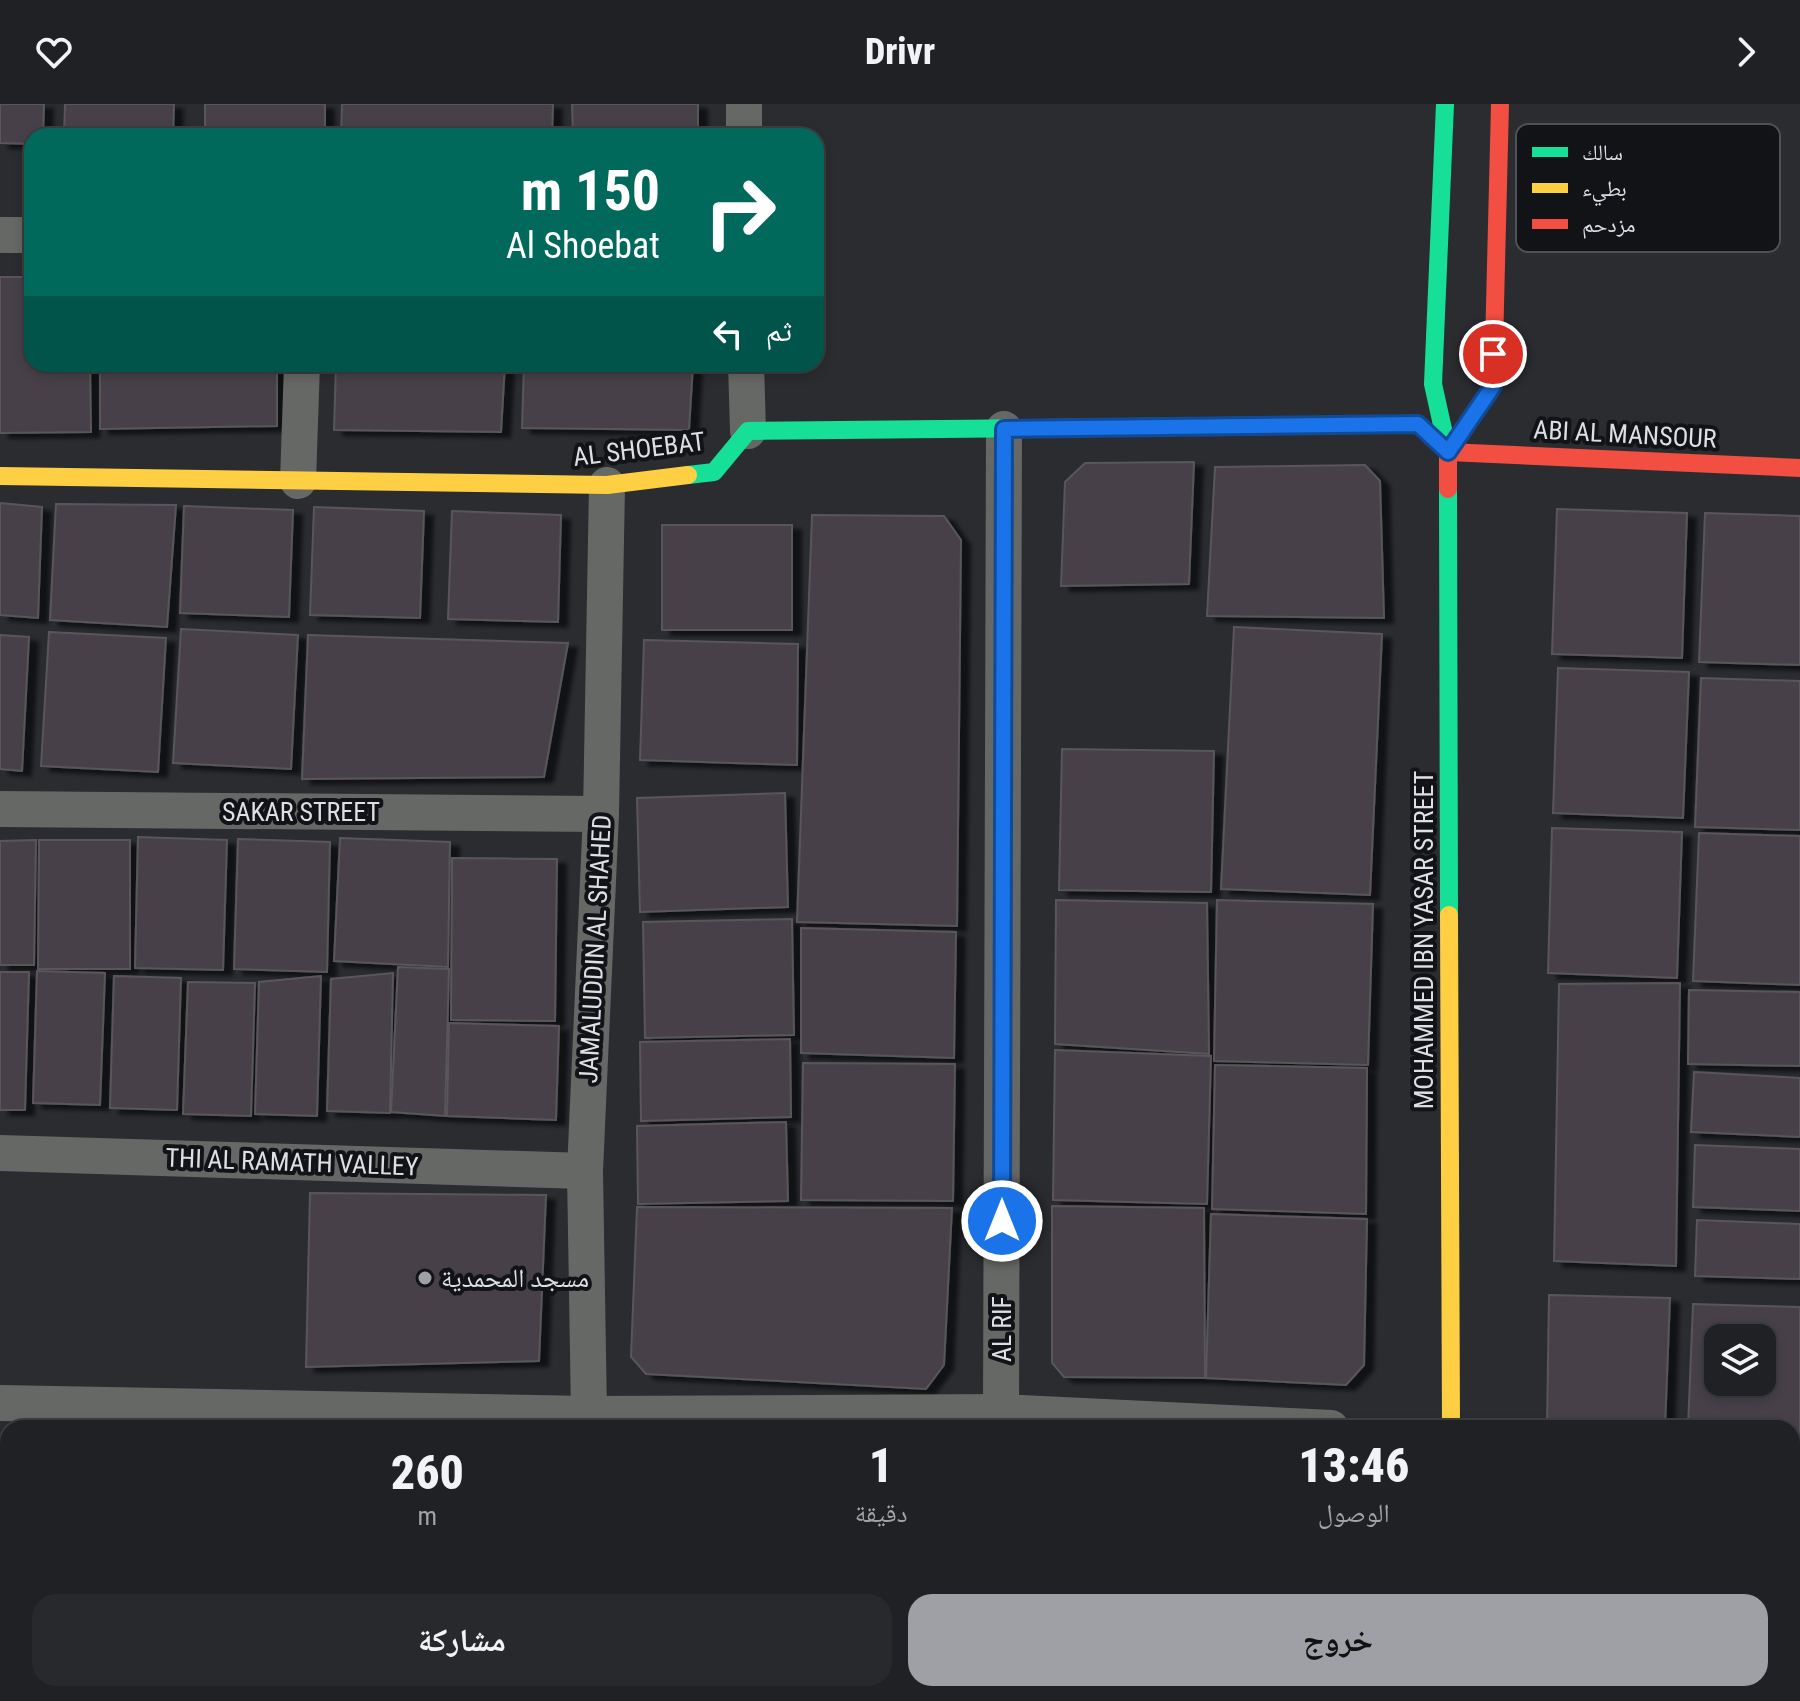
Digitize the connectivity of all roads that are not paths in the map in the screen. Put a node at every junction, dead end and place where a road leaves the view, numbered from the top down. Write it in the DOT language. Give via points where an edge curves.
graph roads {
  1 [pos="744,104"];
  2 [pos="1445,104"];
  3 [pos="1500,104"];
  4 [pos="744,128"];
  5 [pos="0,235"];
  6 [pos="24,235"];
  7 [pos="302,372"];
  8 [pos="746,372"];
  9 [pos="1004,429"];
  10 [pos="748,431"];
  11 [pos="1448,452"];
  12 [pos="1800,468"];
  13 [pos="0,476"];
  14 [pos="298,481"];
  15 [pos="607,485"];
  16 [pos="0,809"];
  17 [pos="601,814"];
  18 [pos="0,1153"];
  19 [pos="585,1171"];
  20 [pos="0,1403"];
  21 [pos="1001,1412"];
  22 [pos="589,1414"];
  23 [pos="1166,1420"];
  24 [pos="1451,1420"];
  1 -- 4 [label="street"];
  2 -- 11 [label="street, MOHAMMED IBN YASAR STREET" via="1433,384"];
  3 -- 11 [label="street" via="1493,386"];
  5 -- 6 [label="street"];
  7 -- 14 [label="street"];
  8 -- 10 [label="street"];
  9 -- 10 [label="street"];
  9 -- 11 [label="street" via="1418,424"];
  9 -- 21 [label="street, AL RIF"];
  10 -- 15 [label="street, AL SHOEBAT" via="714,472"];
  11 -- 12 [label="street, ABI AL MANSOUR"];
  11 -- 24 [label="street, MOHAMMED IBN YASAR STREET"];
  13 -- 14 [label="street, AL SHOEBAT"];
  14 -- 15 [label="street, AL SHOEBAT"];
  15 -- 17 [label="street, JAMALUDDIN AL SHAHED"];
  16 -- 17 [label="street, SAKAR STREET"];
  17 -- 19 [label="street, JAMALUDDIN AL SHAHED"];
  18 -- 19 [label="street, THI AL RAMATH VALLEY"];
  19 -- 22 [label="street, JAMALUDDIN AL SHAHED"];
  20 -- 22 [label="street"];
  21 -- 22 [label="street"];
  21 -- 23 [label="street"];
}
